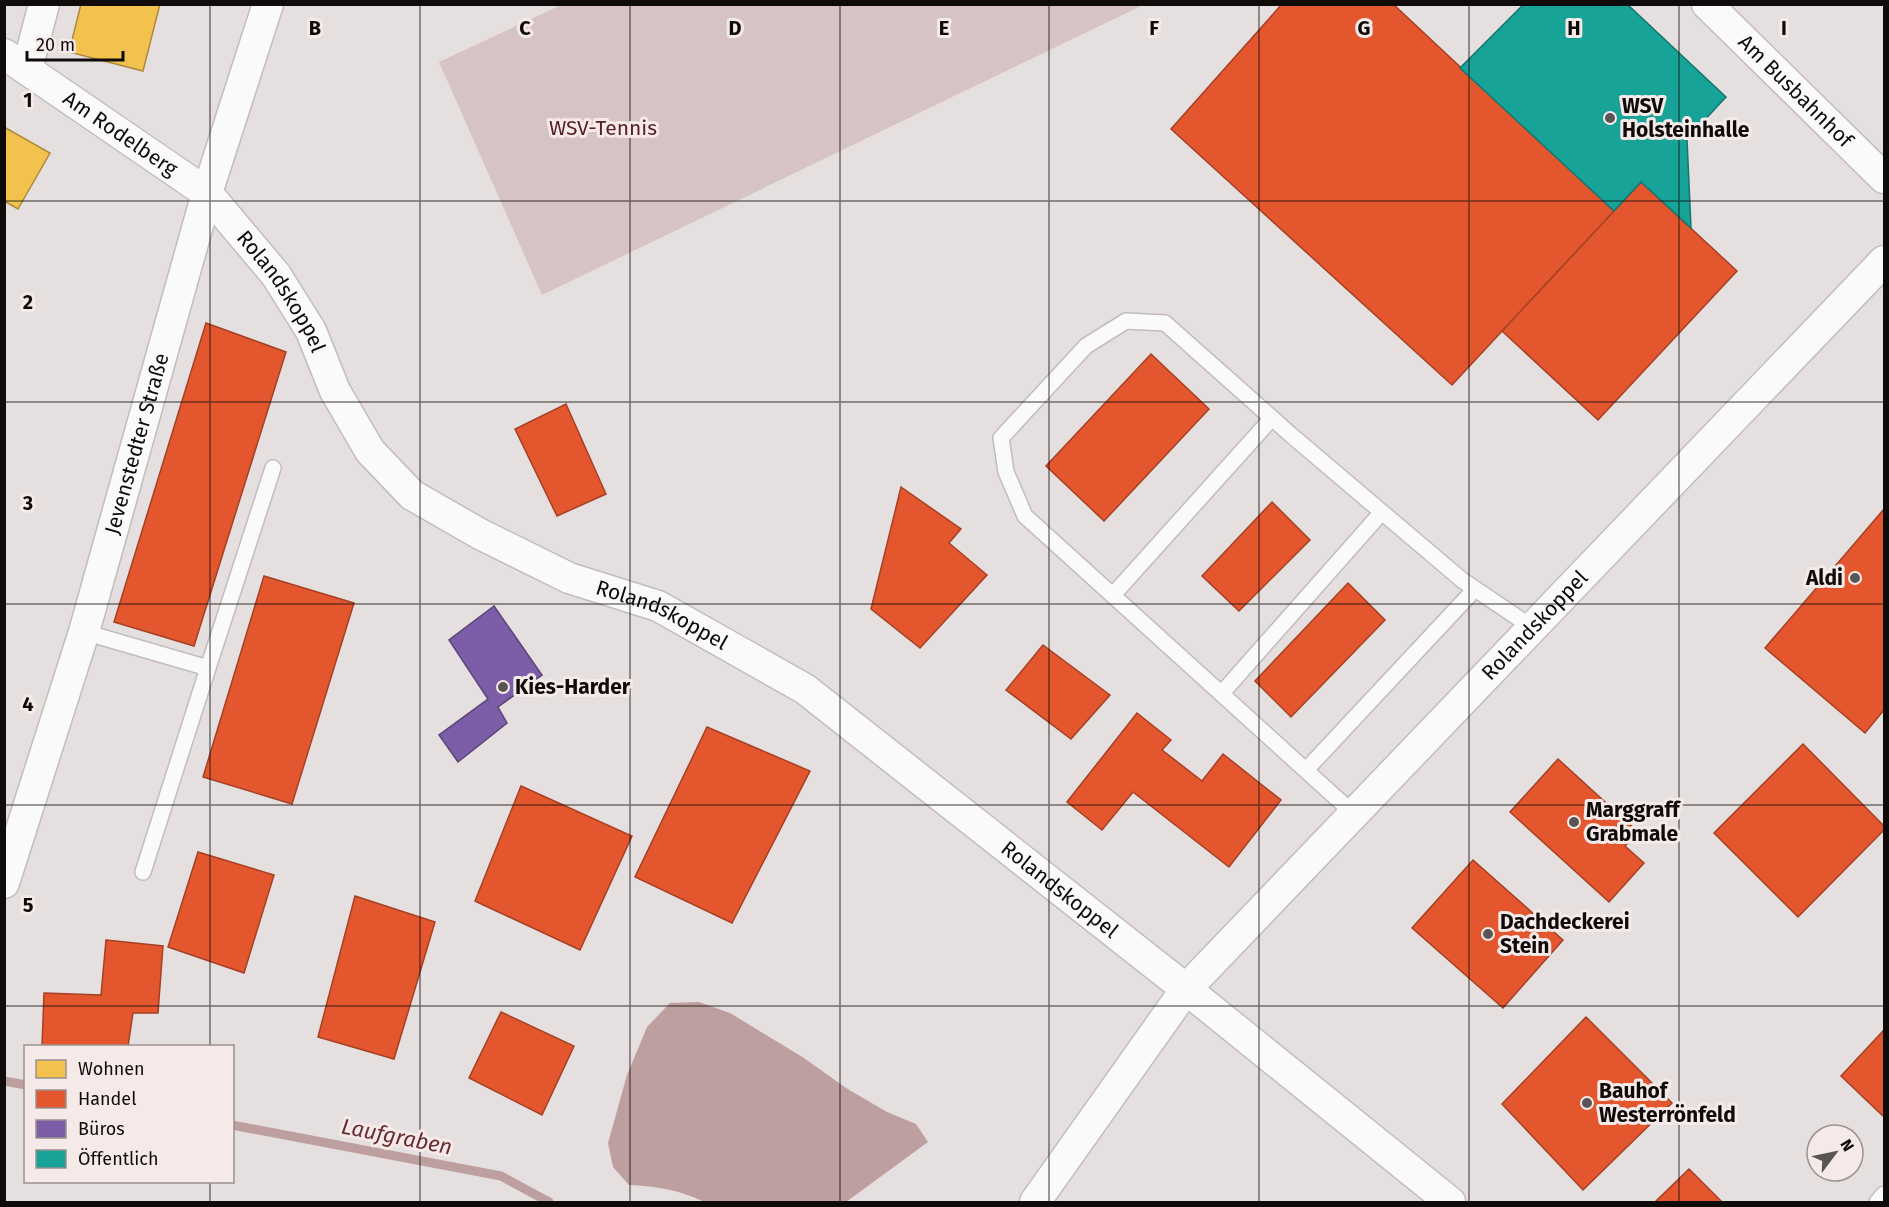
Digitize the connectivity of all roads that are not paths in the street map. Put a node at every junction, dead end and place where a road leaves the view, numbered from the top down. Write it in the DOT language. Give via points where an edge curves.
graph roads {
  1 [pos="44,4"];
  2 [pos="268,4"];
  3 [pos="1707,4"];
  4 [pos="16,61"];
  5 [pos="1884,178"];
  6 [pos="207,193"];
  7 [pos="1884,261"];
  8 [pos="1272,418"];
  9 [pos="273,468"];
  10 [pos="1382,512"];
  11 [pos="1475,589"];
  12 [pos="1113,595"];
  13 [pos="1533,628"];
  14 [pos="84,632"];
  15 [pos="208,669"];
  16 [pos="1222,693"];
  17 [pos="1306,770"];
  18 [pos="1354,814"];
  19 [pos="143,872"];
  20 [pos="4,883"];
  21 [pos="1186,989"];
  22 [pos="1884,1194"];
  23 [pos="1035,1203"];
  24 [pos="1450,1203"];
  25 [pos="1877,1203"];
  1 -- 4 [label="street"];
  2 -- 6 [label="street, Jevenstedter Straße"];
  3 -- 5 [label="street, Am Busbahnhof"];
  4 -- 6 [label="street, Am Rodelberg"];
  6 -- 14 [label="street, Jevenstedter Straße"];
  6 -- 21 [label="street, Rolandskoppel" via="276,275 311,331 335,392 370,451 412,495 569,578 658,606 805,689"];
  7 -- 13 [label="street, Rolandskoppel"];
  8 -- 10 [label="lane"];
  8 -- 12 [label="lane"];
  8 -- 12 [label="lane" via="1165,322 1126,321 1086,346 1001,438 1006,472 1025,516"];
  9 -- 15 [label="lane"];
  10 -- 11 [label="lane"];
  10 -- 16 [label="lane"];
  11 -- 13 [label="lane"];
  11 -- 17 [label="lane"];
  12 -- 16 [label="lane"];
  13 -- 18 [label="street, Rolandskoppel"];
  14 -- 15 [label="lane"];
  14 -- 20 [label="street, Jevenstedter Straße"];
  15 -- 19 [label="lane"];
  16 -- 17 [label="lane"];
  17 -- 18 [label="lane"];
  18 -- 21 [label="street, Rolandskoppel"];
  21 -- 23 [label="street, Rolandskoppel"];
  21 -- 24 [label="street, Rolandskoppel"];
  22 -- 25 [label="lane"];
}
